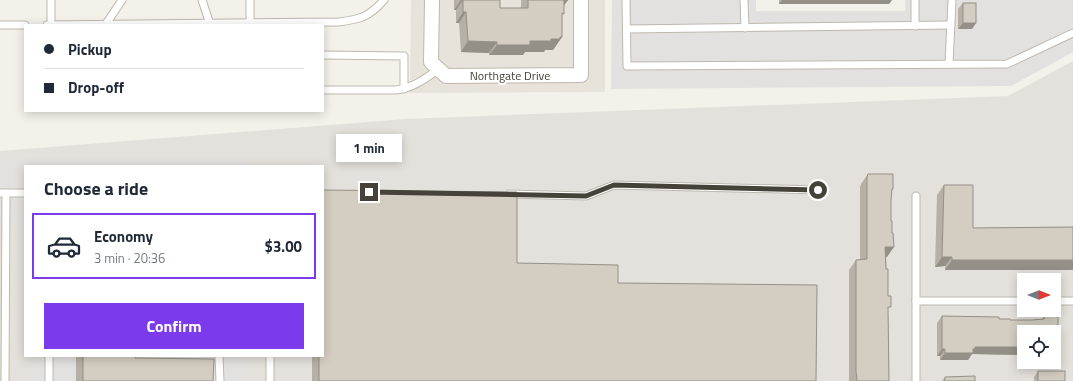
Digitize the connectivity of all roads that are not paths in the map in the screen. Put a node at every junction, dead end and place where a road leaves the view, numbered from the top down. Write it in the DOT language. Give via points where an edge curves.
graph roads {
  1 [pos="51,0"];
  2 [pos="122,0"];
  3 [pos="202,0"];
  4 [pos="250,0"];
  5 [pos="384,0"];
  6 [pos="432,0"];
  7 [pos="580,0"];
  8 [pos="626,0"];
  9 [pos="744,0"];
  10 [pos="915,0"];
  11 [pos="952,0"];
  12 [pos="250,23"];
  13 [pos="51,24"];
  14 [pos="106,24"];
  15 [pos="210,24"];
  16 [pos="0,25"];
  17 [pos="24,25"];
  18 [pos="951,25"];
  19 [pos="915,26"];
  20 [pos="745,28"];
  21 [pos="627,29"];
  22 [pos="1073,33"];
  23 [pos="324,55"];
  24 [pos="950,64"];
  25 [pos="439,70"];
  26 [pos="404,89"];
  27 [pos="324,90"];
  28 [pos="818,190"];
  29 [pos="3,193"];
  30 [pos="24,193"];
  31 [pos="498,194"];
  32 [pos="916,196"];
  33 [pos="916,301"];
  34 [pos="1017,301"];
  35 [pos="1061,301"];
  36 [pos="1073,301"];
  37 [pos="49,357"];
  38 [pos="219,357"];
  39 [pos="270,357"];
  40 [pos="5,381"];
  41 [pos="50,381"];
  42 [pos="220,381"];
  43 [pos="270,381"];
  44 [pos="916,381"];
  1 -- 13 [label="lane"];
  2 -- 14 [label="lane"];
  3 -- 15 [label="lane"];
  4 -- 12 [label="lane"];
  5 -- 12 [label="lane" via="375,10 360,19 339,22"];
  6 -- 25 [label="street" via="431,62"];
  7 -- 25 [label="street, Northgate Drive" via="581,75 446,76"];
  8 -- 21 [label="lane"];
  9 -- 20 [label="lane"];
  10 -- 19 [label="lane"];
  11 -- 18 [label="lane"];
  12 -- 15 [label="lane"];
  14 -- 15 [label="lane"];
  16 -- 17 [label="lane"];
  18 -- 19 [label="lane"];
  18 -- 24 [label="lane"];
  19 -- 20 [label="lane"];
  20 -- 21 [label="lane"];
  21 -- 24 [label="lane" via="627,66"];
  22 -- 24 [label="lane" via="1007,64"];
  23 -- 26 [label="lane" via="404,56"];
  25 -- 26 [label="lane" via="416,85"];
  26 -- 27 [label="lane"];
  28 -- 31 [label="lane" via="614,185 586,196"];
  29 -- 30 [label="lane"];
  29 -- 40 [label="lane"];
  32 -- 33 [label="lane"];
  33 -- 34 [label="lane"];
  33 -- 44 [label="lane"];
  35 -- 36 [label="lane"];
  37 -- 41 [label="lane"];
  38 -- 42 [label="lane"];
  39 -- 43 [label="lane"];
}
